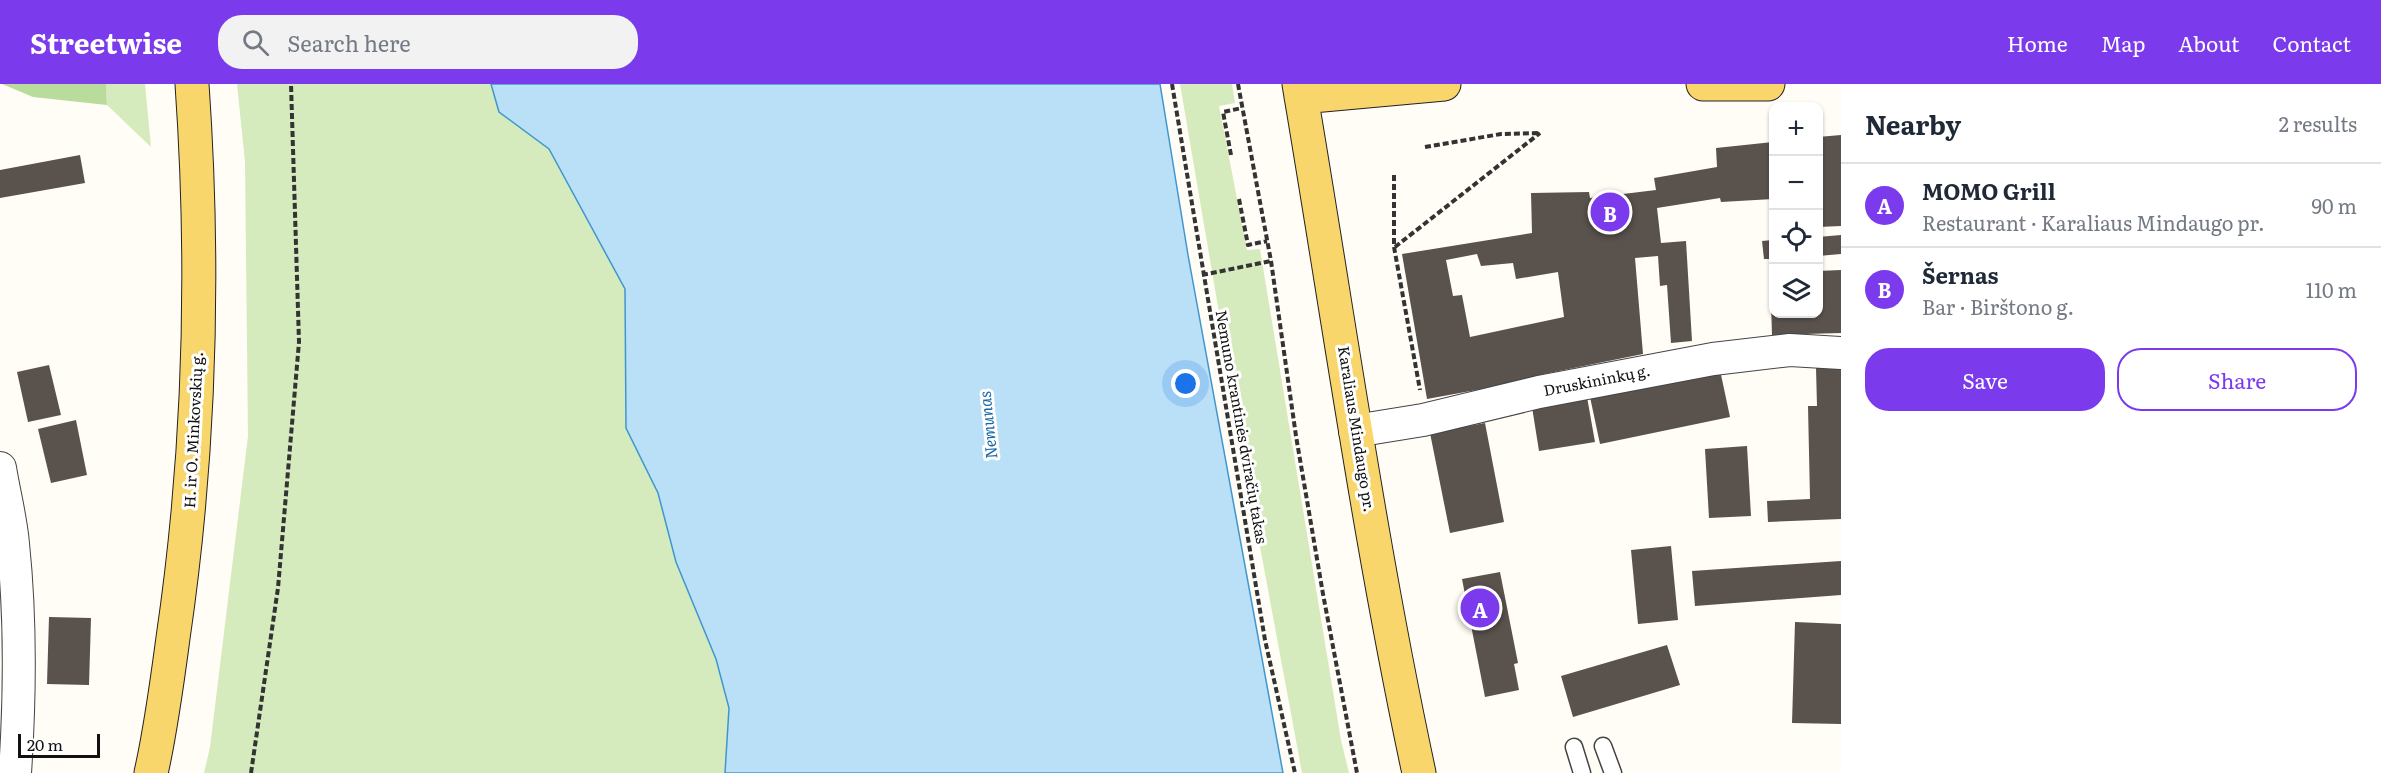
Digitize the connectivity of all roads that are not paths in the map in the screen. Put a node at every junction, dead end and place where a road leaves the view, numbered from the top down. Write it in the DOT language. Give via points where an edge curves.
graph roads {
  1 [pos="192,84"];
  2 [pos="1444,84"];
  3 [pos="1702,84"];
  4 [pos="1768,84"];
  5 [pos="1300,91"];
  6 [pos="1841,353"];
  7 [pos="1355,432"];
  8 [pos="0,468"];
  9 [pos="1574,747"];
  10 [pos="1603,747"];
  11 [pos="15,773"];
  12 [pos="151,773"];
  13 [pos="1419,773"];
  14 [pos="1582,773"];
  15 [pos="1613,773"];
  1 -- 12 [label="main road, H. ir O. Minkovskių g." via="198,166 200,304 196,424 185,555"];
  2 -- 5 [label="main road"];
  3 -- 4 [label="main road"];
  5 -- 7 [label="main road, Karaliaus Mindaugo pr."];
  6 -- 7 [label="street, Druskininkų g." via="1790,350 1713,359"];
  7 -- 13 [label="main road, Karaliaus Mindaugo pr."];
  8 -- 11 [label="street" via="13,543 19,627"];
  9 -- 14 [label="lane"];
  10 -- 15 [label="lane"];
}
